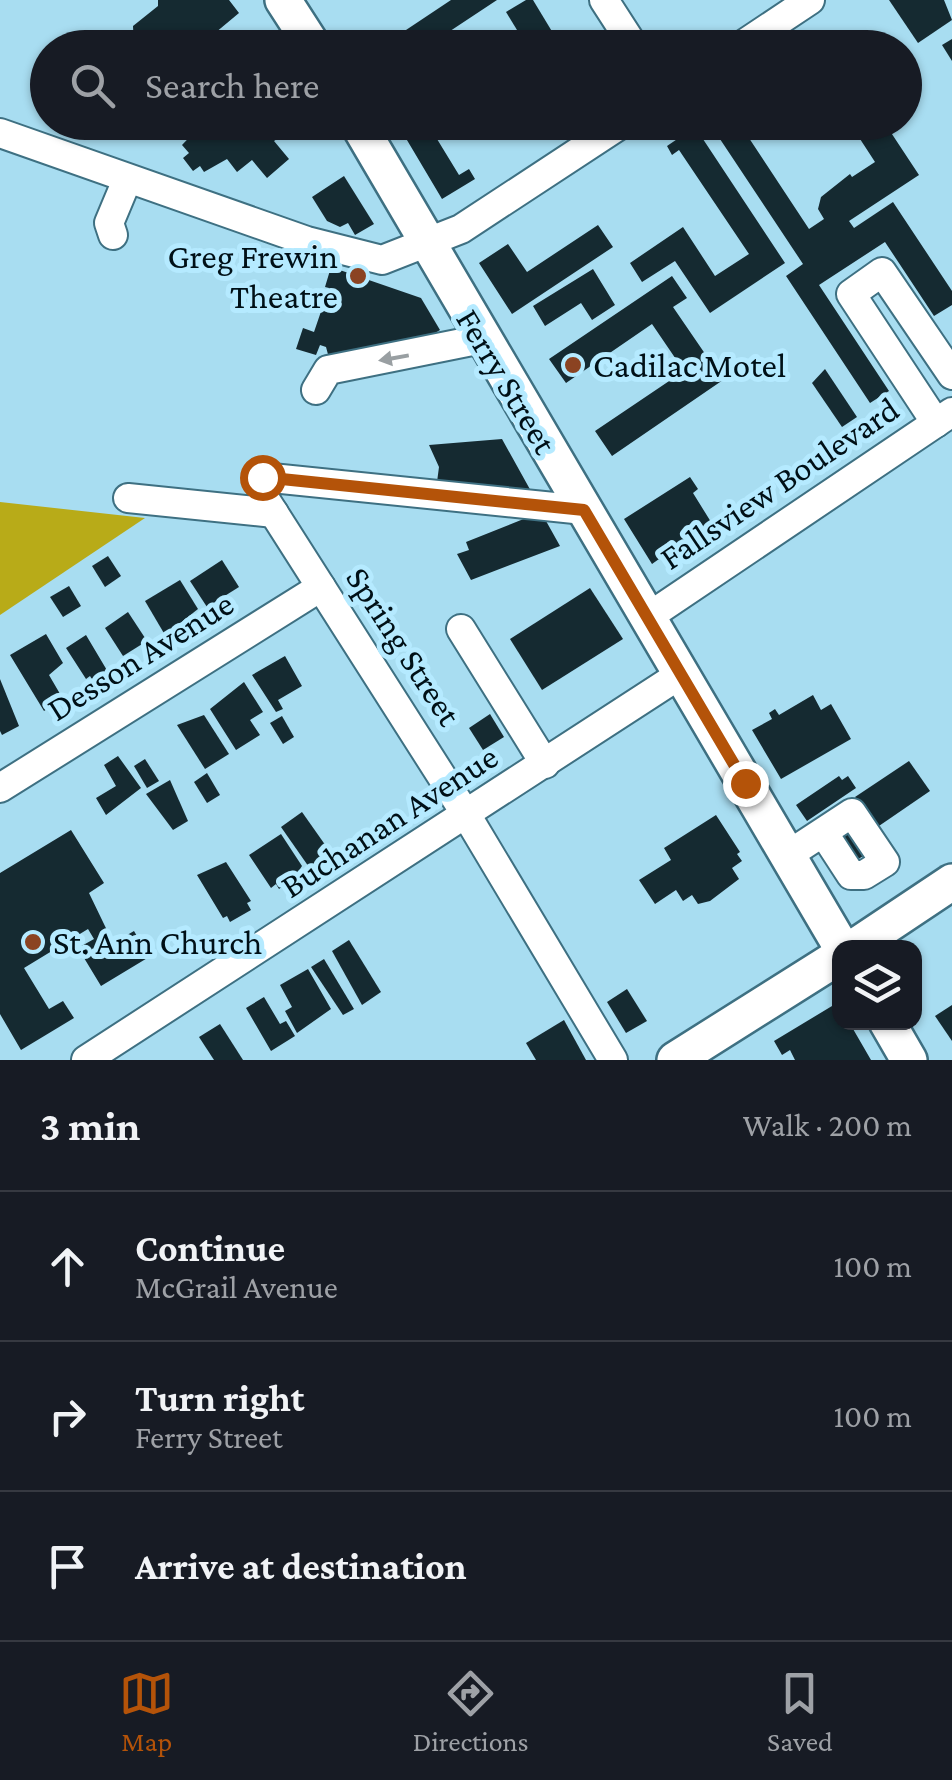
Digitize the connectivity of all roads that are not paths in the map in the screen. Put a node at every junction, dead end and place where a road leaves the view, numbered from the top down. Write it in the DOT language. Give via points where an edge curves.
graph roads {
  1 [pos="284,0"];
  2 [pos="604,0"];
  3 [pos="810,0"];
  4 [pos="303,30"];
  5 [pos="623,30"];
  6 [pos="765,30"];
  7 [pos="0,133"];
  8 [pos="367,140"];
  9 [pos="597,140"];
  10 [pos="426,246"];
  11 [pos="482,339"];
  12 [pos="952,375"];
  13 [pos="316,390"];
  14 [pos="944,417"];
  15 [pos="128,498"];
  16 [pos="584,510"];
  17 [pos="274,514"];
  18 [pos="321,586"];
  19 [pos="648,617"];
  20 [pos="460,628"];
  21 [pos="681,674"];
  22 [pos="545,764"];
  23 [pos="0,788"];
  24 [pos="468,816"];
  25 [pos="823,832"];
  26 [pos="788,855"];
  27 [pos="952,882"];
  28 [pos="837,940"];
  29 [pos="865,940"];
  30 [pos="832,961"];
  31 [pos="892,1030"];
  32 [pos="86,1060"];
  33 [pos="613,1060"];
  34 [pos="675,1060"];
  35 [pos="909,1060"];
  1 -- 4 [label="main road"];
  2 -- 5 [label="street"];
  3 -- 6 [label="street"];
  7 -- 10 [label="street" via="307,241 382,260"];
  8 -- 10 [label="main road, Ferry Street"];
  9 -- 10 [label="street"];
  10 -- 11 [label="main road, Ferry Street"];
  11 -- 13 [label="street, one-way" via="328,370"];
  11 -- 16 [label="main road, Ferry Street"];
  12 -- 14 [label="street" via="882,272 851,294"];
  14 -- 19 [label="street, Fallsview Boulevard"];
  15 -- 17 [label="street"];
  16 -- 17 [label="street, Spring Street" via="262,477"];
  16 -- 19 [label="main road, Ferry Street"];
  17 -- 18 [label="street, Spring Street"];
  18 -- 23 [label="street, Desson Avenue"];
  18 -- 24 [label="street, Spring Street"];
  19 -- 21 [label="main road, Ferry Street"];
  20 -- 22 [label="street"];
  21 -- 22 [label="street, Buchanan Avenue"];
  21 -- 26 [label="main road, Ferry Street"];
  22 -- 24 [label="street, Buchanan Avenue"];
  24 -- 32 [label="street, Buchanan Avenue"];
  24 -- 33 [label="street, Spring Street"];
  25 -- 26 [label="street"];
  26 -- 28 [label="main road, Ferry Street"];
  27 -- 29 [label="main road"];
  30 -- 34 [label="main road"];
  31 -- 35 [label="main road"];
}
